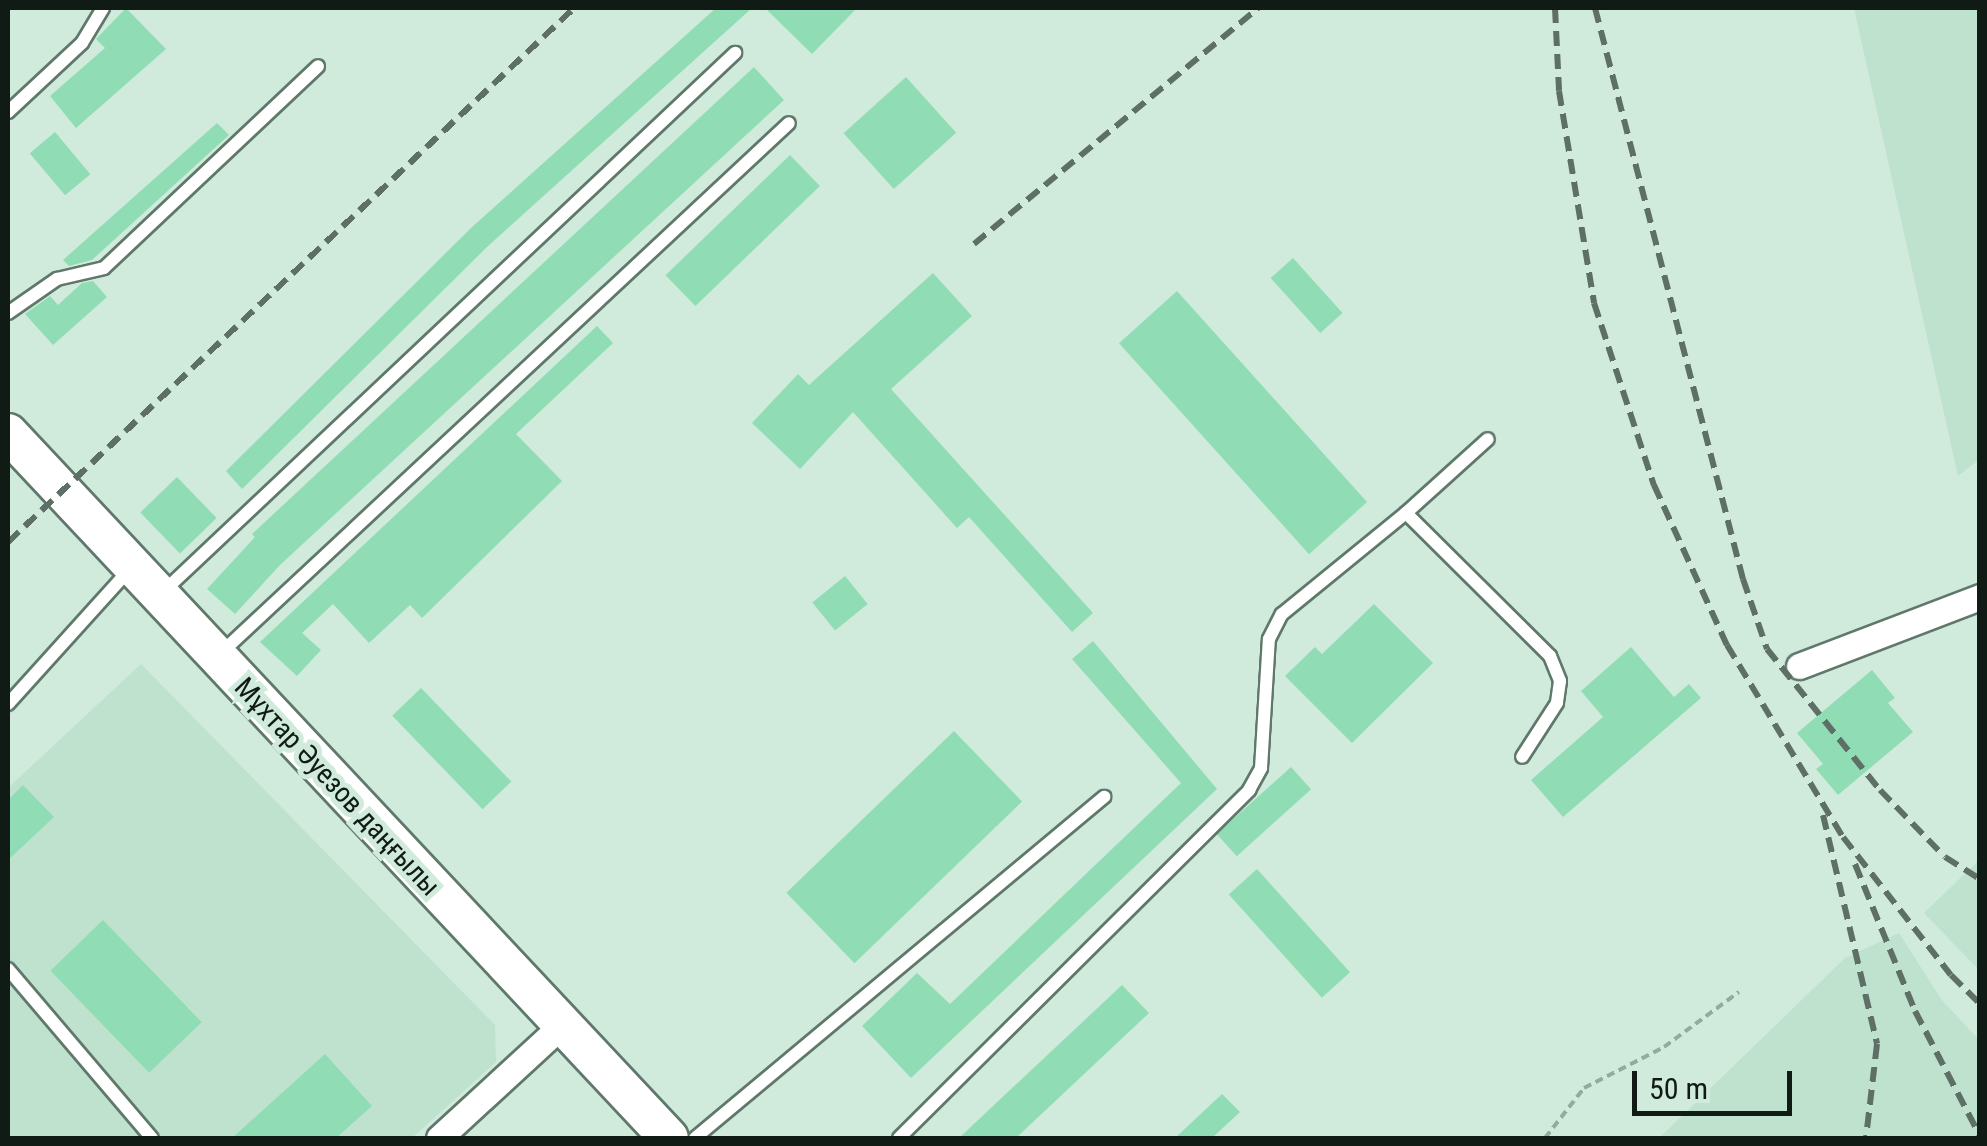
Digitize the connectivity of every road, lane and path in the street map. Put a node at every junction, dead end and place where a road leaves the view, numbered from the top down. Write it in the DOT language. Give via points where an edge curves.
graph roads {
  1 [pos="103,8"];
  2 [pos="735,53"];
  3 [pos="318,66"];
  4 [pos="8,112"];
  5 [pos="789,123"];
  6 [pos="8,313"];
  7 [pos="8,433"];
  8 [pos="1488,439"];
  9 [pos="1406,513"];
  10 [pos="132,567"];
  11 [pos="159,596"];
  12 [pos="1980,597"];
  13 [pos="216,658"];
  14 [pos="1799,666"];
  15 [pos="8,704"];
  16 [pos="1522,758"];
  17 [pos="1104,797"];
  18 [pos="8,970"];
  19 [pos="1739,992"];
  20 [pos="561,1026"];
  21 [pos="152,1138"];
  22 [pos="439,1138"];
  23 [pos="668,1138"];
  24 [pos="695,1138"];
  25 [pos="898,1138"];
  26 [pos="1545,1138"];
  1 -- 4 [label="lane" via="82,43"];
  2 -- 11 [label="lane"];
  3 -- 6 [label="lane" via="104,268 57,279"];
  5 -- 13 [label="lane"];
  7 -- 10 [label="main road, Мұхтар Әуезов даңғылы"];
  8 -- 9 [label="lane"];
  9 -- 16 [label="lane" via="1550,656 1560,681 1557,704"];
  9 -- 25 [label="lane" via="1282,614 1269,638 1261,768 1249,790"];
  10 -- 11 [label="main road, Мұхтар Әуезов даңғылы"];
  10 -- 15 [label="lane"];
  11 -- 13 [label="main road, Мұхтар Әуезов даңғылы"];
  12 -- 14 [label="street"];
  13 -- 20 [label="main road, Мұхтар Әуезов даңғылы"];
  17 -- 24 [label="lane"];
  18 -- 21 [label="lane"];
  19 -- 26 [label="path" via="1664,1047 1584,1088"];
  20 -- 22 [label="street"];
  20 -- 23 [label="main road, Мұхтар Әуезов даңғылы"];
}
